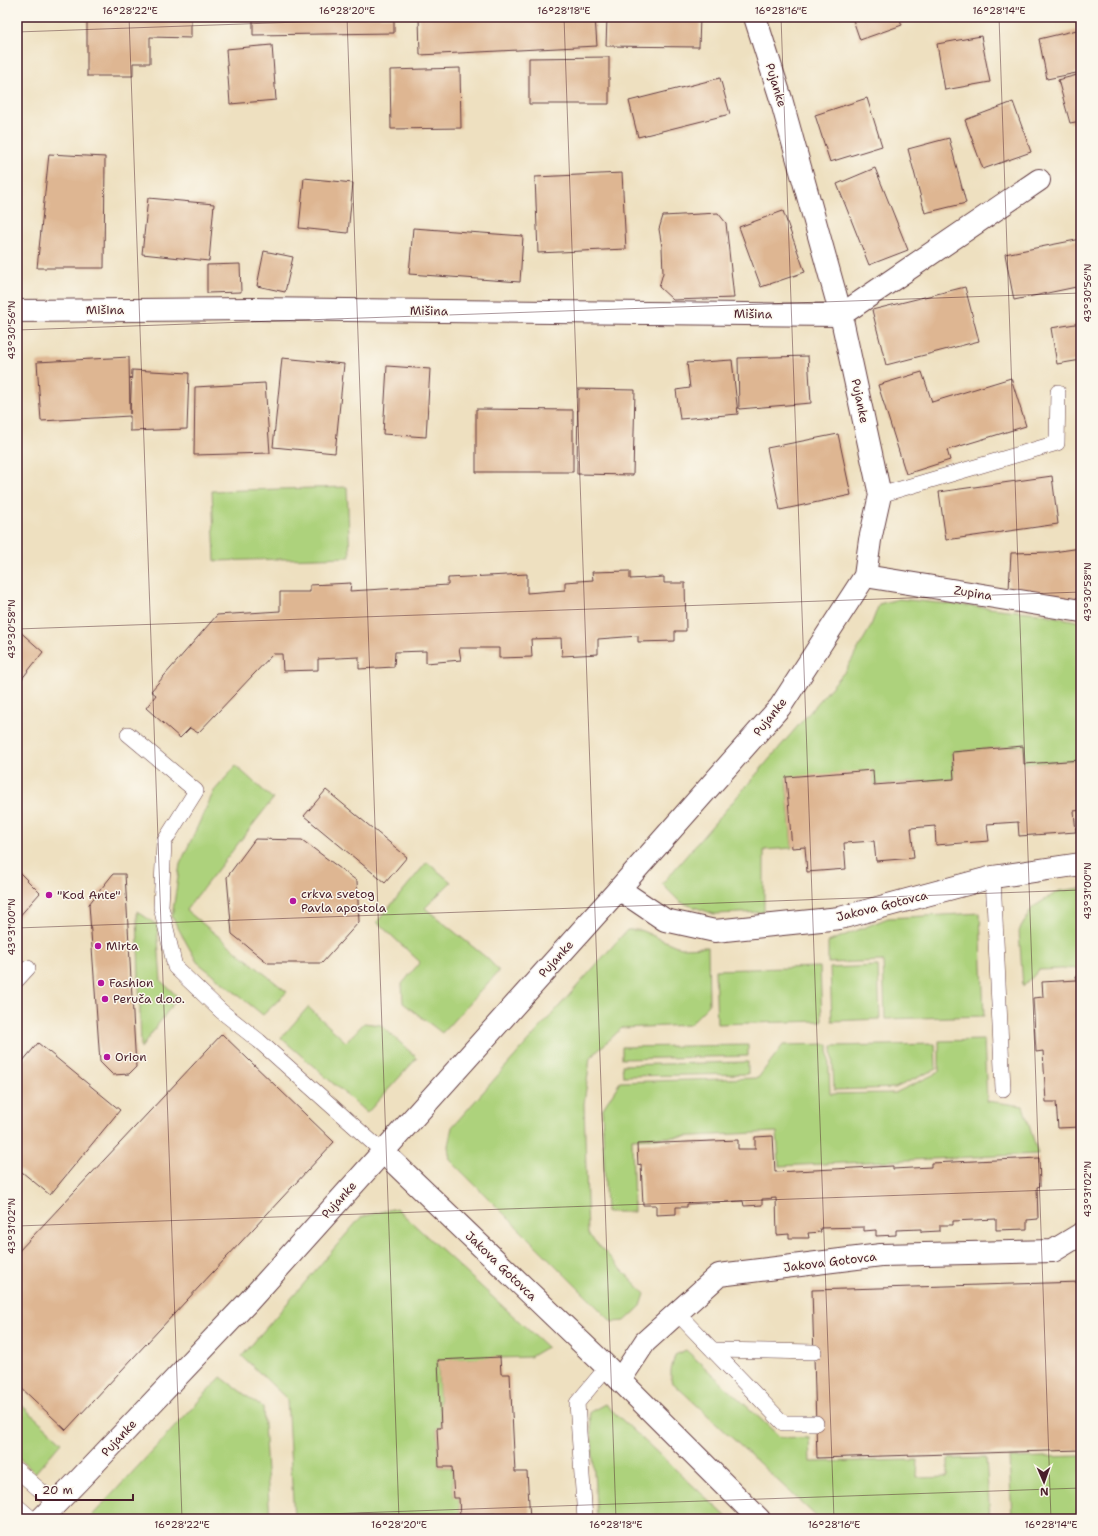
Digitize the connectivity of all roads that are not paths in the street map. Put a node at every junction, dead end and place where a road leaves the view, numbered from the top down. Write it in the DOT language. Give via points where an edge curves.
graph roads {
  1 [pos="755,17"];
  2 [pos="1039,180"];
  3 [pos="17,311"];
  4 [pos="841,315"];
  5 [pos="1058,392"];
  6 [pos="880,495"];
  7 [pos="865,576"];
  8 [pos="1081,611"];
  9 [pos="128,734"];
  10 [pos="1081,864"];
  11 [pos="993,877"];
  12 [pos="619,889"];
  13 [pos="28,968"];
  14 [pos="17,980"];
  15 [pos="1003,1089"];
  16 [pos="382,1151"];
  17 [pos="1081,1234"];
  18 [pos="677,1313"];
  19 [pos="713,1350"];
  20 [pos="814,1352"];
  21 [pos="614,1373"];
  22 [pos="816,1423"];
  23 [pos="17,1470"];
  24 [pos="56,1504"];
  25 [pos="17,1506"];
  26 [pos="32,1519"];
  27 [pos="40,1519"];
  28 [pos="585,1519"];
  29 [pos="759,1519"];
  1 -- 4 [label="street, Pujanke" via="781,99"];
  2 -- 4 [label="street"];
  3 -- 4 [label="street, Mišina" via="250,309"];
  4 -- 6 [label="street, Pujanke"];
  5 -- 6 [label="lane" via="1057,443"];
  6 -- 7 [label="street, Pujanke"];
  7 -- 8 [label="street, Zupina"];
  7 -- 12 [label="street, Pujanke" via="780,707"];
  9 -- 16 [label="lane" via="196,791 164,842 161,907 175,967"];
  10 -- 11 [label="street, Jakova Gotovca"];
  11 -- 12 [label="street, Jakova Gotovca" via="840,918 715,931 665,920"];
  11 -- 15 [label="lane"];
  12 -- 16 [label="street, Pujanke"];
  13 -- 14 [label="lane"];
  16 -- 21 [label="street, Jakova Gotovca"];
  16 -- 24 [label="street, Pujanke" via="249,1301"];
  17 -- 18 [label="street, Jakova Gotovca" via="1053,1251 881,1256 719,1275"];
  18 -- 19 [label="lane"];
  18 -- 21 [label="street, Jakova Gotovca"];
  19 -- 20 [label="lane"];
  19 -- 22 [label="lane" via="783,1423"];
  21 -- 28 [label="lane" via="577,1403"];
  21 -- 29 [label="street, Jakova Gotovca"];
  23 -- 24 [label="lane"];
  24 -- 27 [label="street, Pujanke"];
  25 -- 26 [label="lane"];
}
